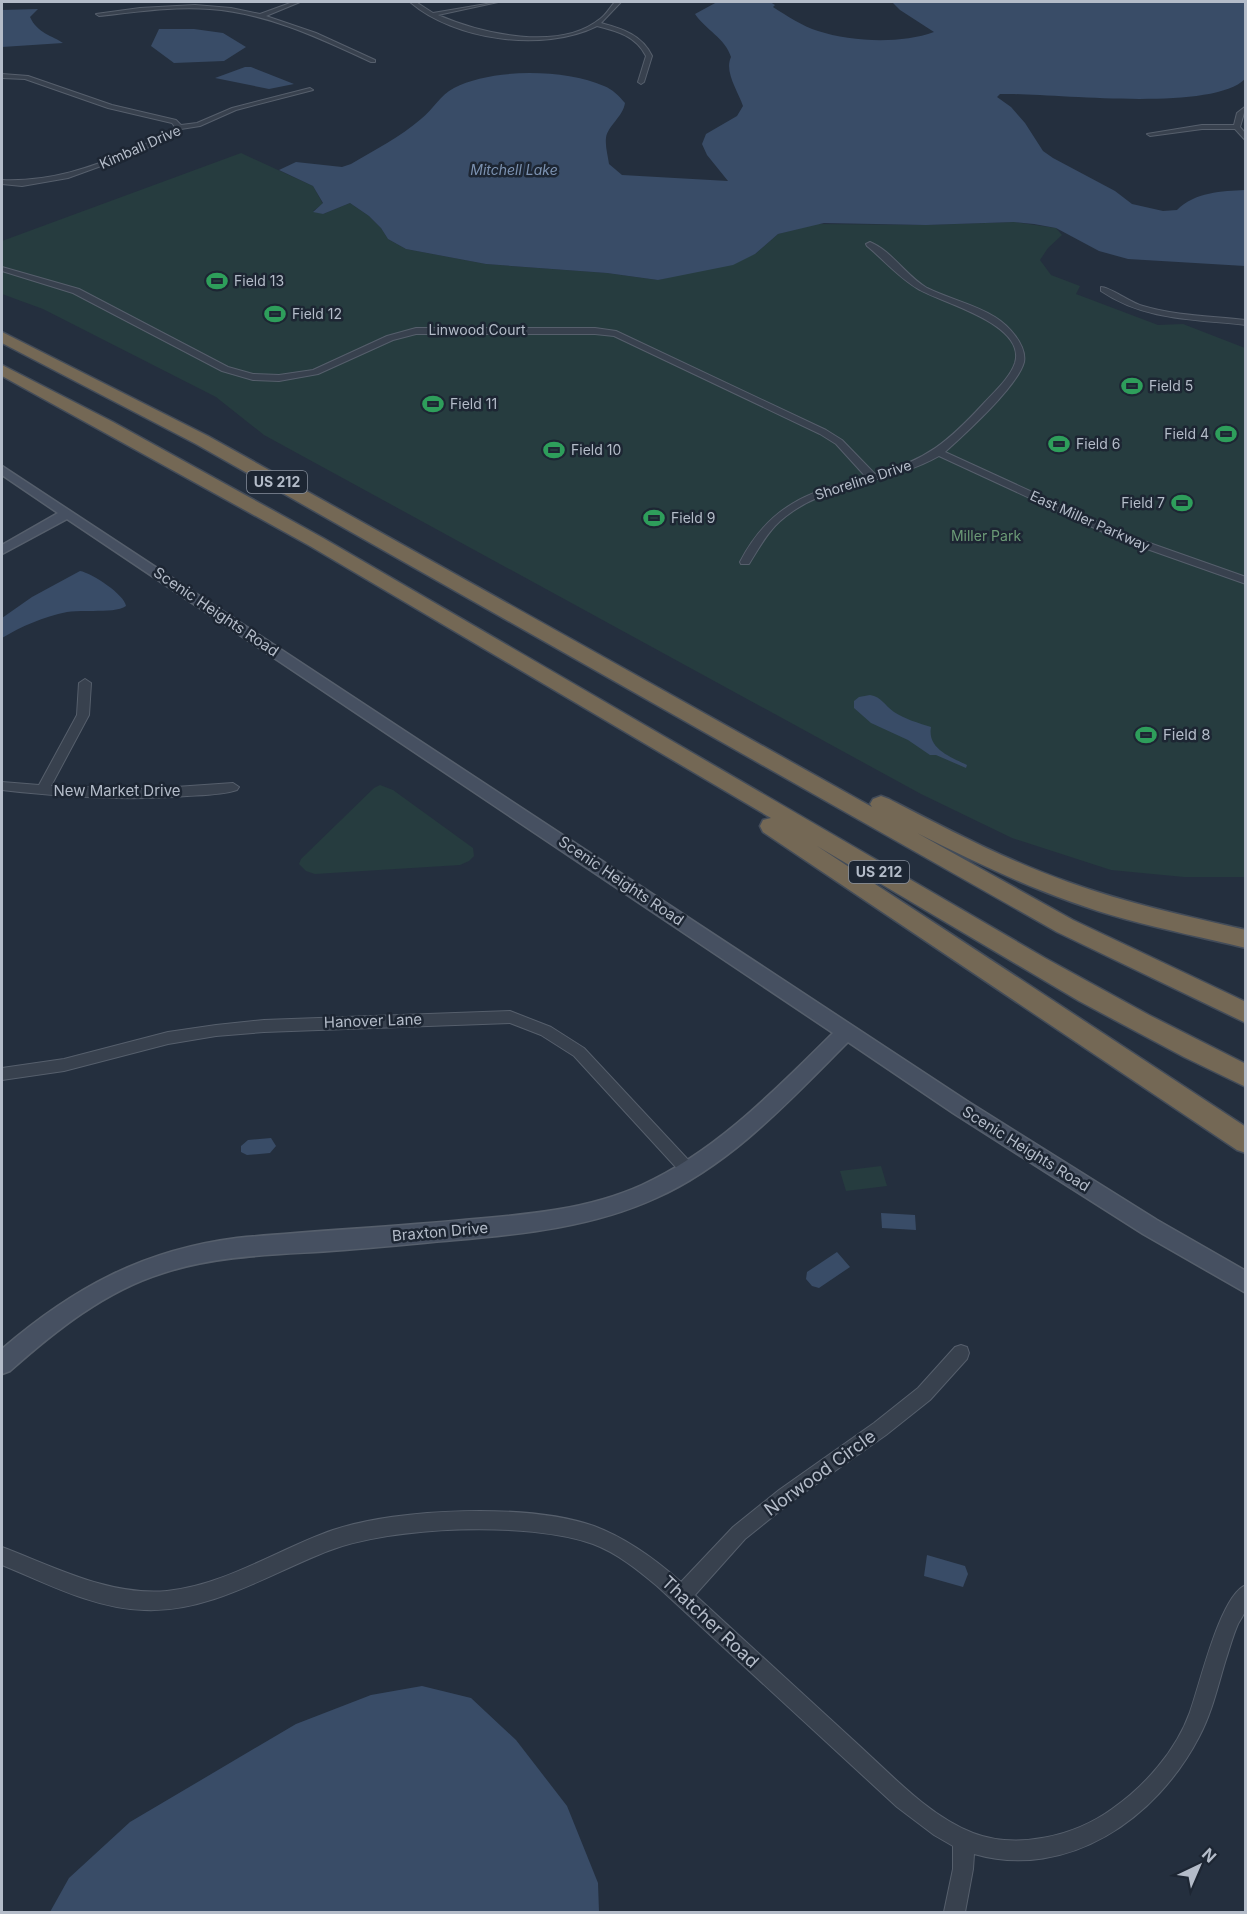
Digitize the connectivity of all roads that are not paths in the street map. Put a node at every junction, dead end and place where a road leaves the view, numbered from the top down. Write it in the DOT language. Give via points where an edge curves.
graph roads {
  1 [pos="297,2"];
  2 [pos="413,2"];
  3 [pos="495,2"];
  4 [pos="618,2"];
  5 [pos="187,4"];
  6 [pos="99,14"];
  7 [pos="430,15"];
  8 [pos="261,16"];
  9 [pos="597,24"];
  10 [pos="373,61"];
  11 [pos="2,76"];
  12 [pos="641,82"];
  13 [pos="310,90"];
  14 [pos="1245,108"];
  15 [pos="1237,127"];
  16 [pos="179,128"];
  17 [pos="1150,135"];
  18 [pos="1245,139"];
  19 [pos="2,182"];
  20 [pos="870,244"];
  21 [pos="2,269"];
  22 [pos="1104,289"];
  23 [pos="1245,323"];
  24 [pos="2,337"];
  25 [pos="2,370"];
  26 [pos="2,378"];
  27 [pos="116,429"];
  28 [pos="938,452"];
  29 [pos="2,470"];
  30 [pos="872,477"];
  31 [pos="67,513"];
  32 [pos="2,550"];
  33 [pos="746,562"];
  34 [pos="1245,581"];
  35 [pos="549,634"];
  36 [pos="518,660"];
  37 [pos="85,683"];
  38 [pos="2,786"];
  39 [pos="233,787"];
  40 [pos="43,790"];
  41 [pos="1245,939"];
  42 [pos="1245,1013"];
  43 [pos="847,1031"];
  44 [pos="2,1074"];
  45 [pos="1245,1076"];
  46 [pos="1245,1142"];
  47 [pos="688,1170"];
  48 [pos="1245,1283"];
  49 [pos="961,1353"];
  50 [pos="2,1363"];
  51 [pos="2,1556"];
  52 [pos="1245,1594"];
  53 [pos="681,1596"];
  54 [pos="964,1839"];
  55 [pos="955,1912"];
  1 -- 8 [label="street"];
  2 -- 7 [label="street"];
  3 -- 7 [label="street"];
  4 -- 9 [label="street" via="610,16"];
  5 -- 6 [label="street"];
  5 -- 8 [label="street"];
  7 -- 9 [label="street" via="465,30 518,38 562,35"];
  8 -- 10 [label="street" via="310,32"];
  9 -- 12 [label="street" via="627,33 641,42 649,56"];
  11 -- 16 [label="street" via="26,76 110,107 174,121"];
  13 -- 16 [label="street, Kimball Drive"];
  14 -- 15 [label="street"];
  15 -- 17 [label="street" via="1202,127"];
  15 -- 18 [label="street"];
  16 -- 19 [label="street, Kimball Drive" via="104,164 38,183"];
  20 -- 28 [label="street, Shoreline Drive" via="920,287 991,318 1018,347 1015,371"];
  21 -- 30 [label="street, Linwood Court" via="76,291 225,369 253,377 304,375 398,335 426,329 616,334 823,432 839,442"];
  22 -- 23 [label="street" via="1127,304 1144,309"];
  24 -- 35 [label="highway, US 212" via="202,440"];
  25 -- 27 [label="highway, US 212"];
  26 -- 27 [label="highway"];
  27 -- 36 [label="highway, US 212"];
  28 -- 30 [label="street, Shoreline Drive" via="902,469"];
  28 -- 34 [label="street, East Miller Parkway" via="1120,536"];
  29 -- 31 [label="street, Scenic Heights Road"];
  30 -- 33 [label="street, Shoreline Drive" via="821,492 788,510 759,537"];
  31 -- 32 [label="street"];
  31 -- 43 [label="street, Scenic Heights Road"];
  35 -- 41 [label="highway" via="626,668 983,857 1125,910"];
  35 -- 42 [label="highway, US 212" via="1065,926"];
  36 -- 45 [label="highway, US 212" via="1020,955 1174,1042"];
  36 -- 46 [label="highway"];
  37 -- 40 [label="street" via="83,715"];
  38 -- 40 [label="street, New Market Drive"];
  39 -- 40 [label="street, New Market Drive" via="126,793"];
  43 -- 47 [label="street, Braxton Drive" via="741,1132"];
  43 -- 48 [label="street, Scenic Heights Road" via="1011,1140"];
  44 -- 47 [label="street, Hanover Lane" via="226,1029 510,1017 536,1024 579,1052"];
  47 -- 50 [label="street, Braxton Drive" via="616,1205 569,1217 488,1228 242,1246 187,1256 129,1276 82,1301"];
  49 -- 53 [label="street, Norwood Circle" via="924,1394 880,1430 739,1533"];
  51 -- 53 [label="street, Thatcher Road" via="109,1594 142,1601 212,1590 332,1540 373,1528 454,1520 536,1523 613,1544 644,1563"];
  52 -- 54 [label="street, Thatcher Road" via="1228,1624 1192,1730 1169,1768 1138,1802 1102,1828 1066,1845 1026,1852 982,1846"];
  53 -- 54 [label="street, Thatcher Road" via="904,1800 942,1829"];
  54 -- 55 [label="street"];
}
